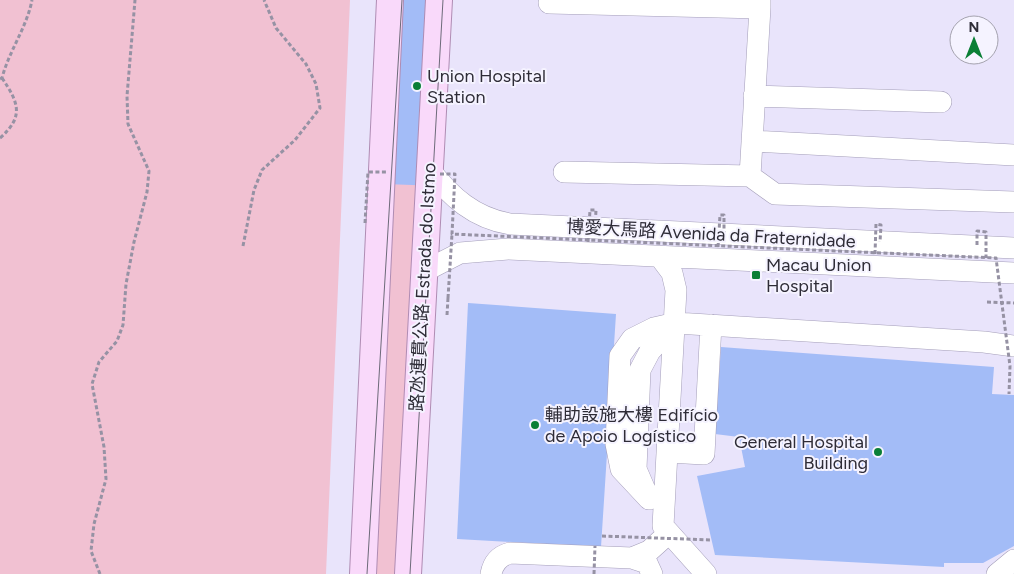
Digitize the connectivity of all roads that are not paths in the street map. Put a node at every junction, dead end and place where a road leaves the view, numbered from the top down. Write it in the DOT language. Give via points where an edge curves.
graph roads {
  1 [pos="390,0"];
  2 [pos="439,0"];
  3 [pos="615,2"];
  4 [pos="549,3"];
  5 [pos="689,3"];
  6 [pos="760,4"];
  7 [pos="754,96"];
  8 [pos="941,102"];
  9 [pos="752,141"];
  10 [pos="1014,155"];
  11 [pos="435,171"];
  12 [pos="564,172"];
  13 [pos="750,176"];
  14 [pos="1014,202"];
  15 [pos="1014,248"];
  16 [pos="660,257"];
  17 [pos="423,272"];
  18 [pos="1014,273"];
  19 [pos="676,323"];
  20 [pos="711,325"];
  21 [pos="1014,346"];
  22 [pos="668,452"];
  23 [pos="666,529"];
  24 [pos="632,558"];
  25 [pos="1014,560"];
  26 [pos="363,574"];
  27 [pos="408,574"];
  28 [pos="491,574"];
  29 [pos="652,574"];
  30 [pos="706,574"];
  31 [pos="997,574"];
  1 -- 26 [label="main road"];
  2 -- 11 [label="main road, 路氹連貫公路 Estrada do Istmo"];
  3 -- 4 [label="street"];
  3 -- 5 [label="street"];
  5 -- 6 [label="street"];
  6 -- 7 [label="street"];
  7 -- 8 [label="street"];
  7 -- 9 [label="street"];
  9 -- 10 [label="street"];
  9 -- 13 [label="street"];
  11 -- 15 [label="street, 博愛大馬路 Avenida da Fraternidade" via="442,185 459,202 483,218 592,235 981,252"];
  11 -- 17 [label="main road, 路氹連貫公路 Estrada do Istmo"];
  12 -- 13 [label="street"];
  13 -- 14 [label="street" via="775,194"];
  16 -- 17 [label="street, 博愛大馬路 Avenida da Fraternidade" via="494,250 460,253"];
  16 -- 18 [label="street, 博愛大馬路 Avenida da Fraternidade"];
  16 -- 19 [label="street" via="672,273 676,290"];
  17 -- 27 [label="main road, 路氹連貫公路 Estrada do Istmo"];
  19 -- 20 [label="street"];
  19 -- 22 [label="street"];
  19 -- 23 [label="street" via="650,351 640,370 636,469"];
  20 -- 21 [label="street"];
  20 -- 22 [label="street" via="704,454"];
  22 -- 23 [label="street"];
  23 -- 24 [label="street" via="649,551"];
  23 -- 30 [label="street"];
  24 -- 28 [label="street" via="510,553 496,561"];
  24 -- 29 [label="street" via="647,564"];
  25 -- 31 [label="street"];
}
